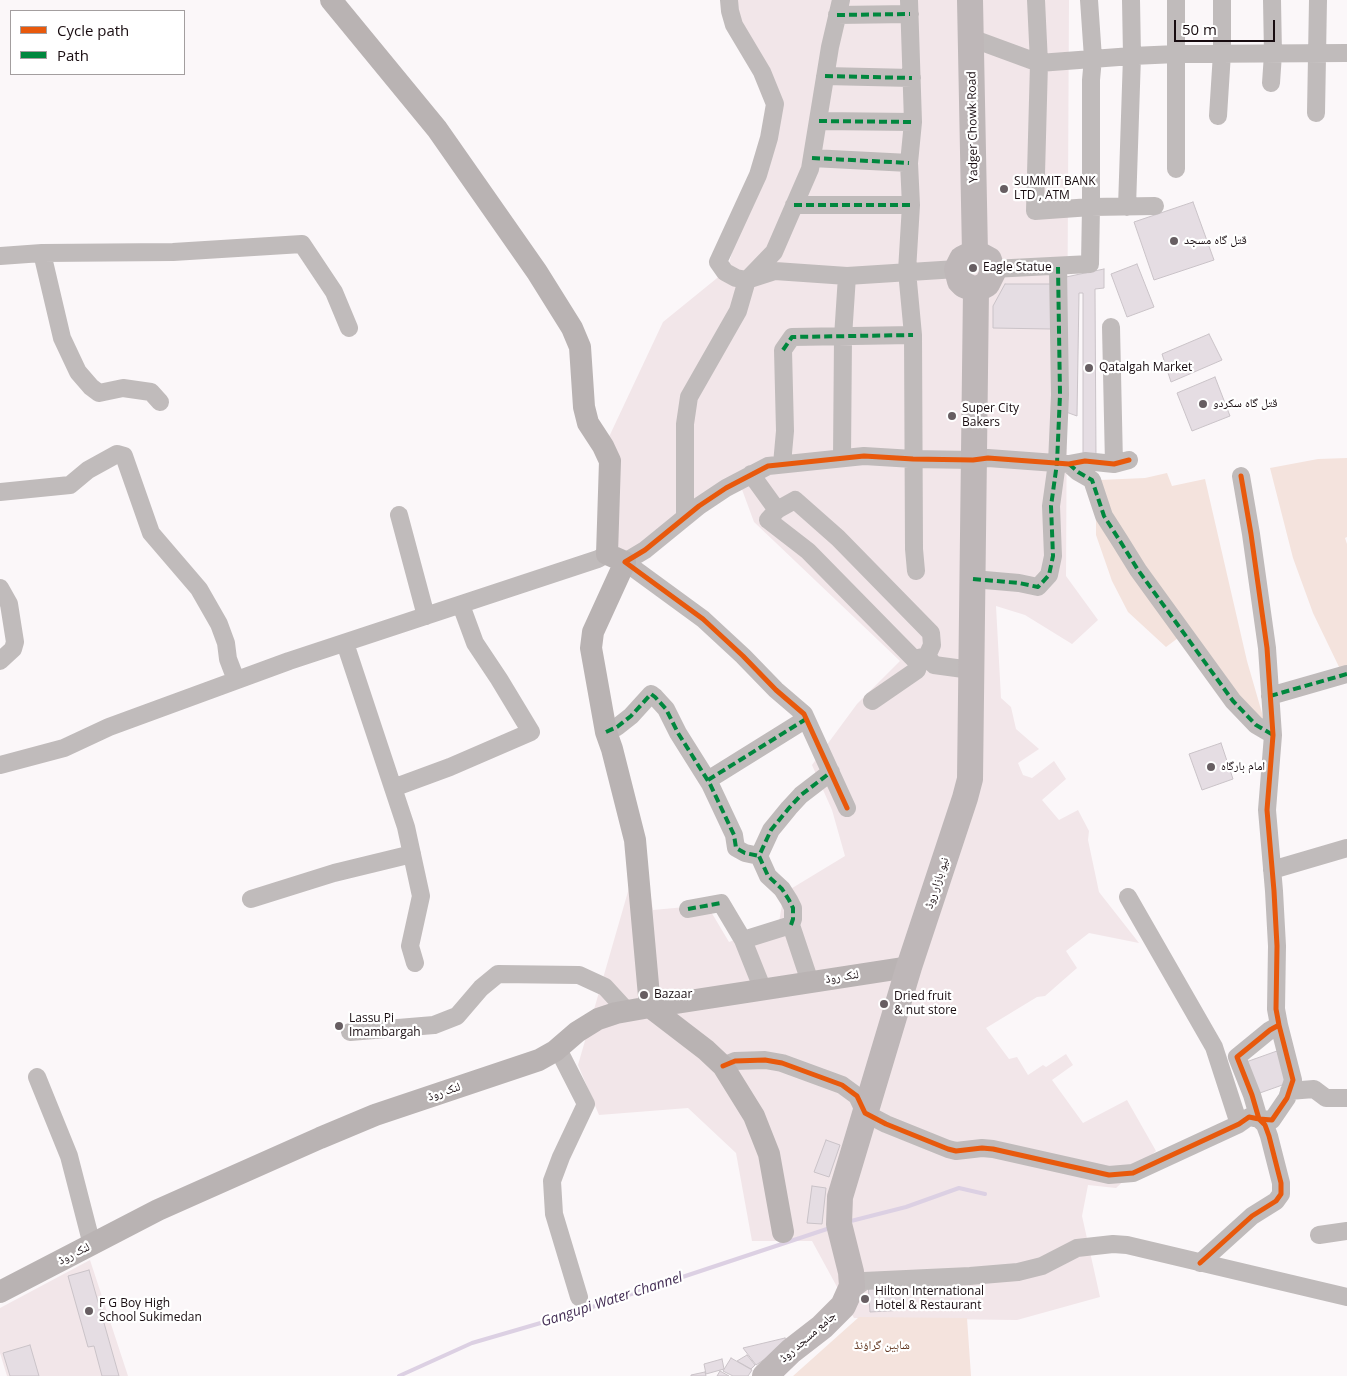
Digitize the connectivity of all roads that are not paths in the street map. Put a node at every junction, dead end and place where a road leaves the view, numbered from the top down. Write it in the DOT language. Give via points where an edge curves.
graph roads {
  1 [pos="331,0"];
  2 [pos="729,0"];
  3 [pos="970,0"];
  4 [pos="1036,0"];
  5 [pos="1089,0"];
  6 [pos="1131,0"];
  7 [pos="1176,0"];
  8 [pos="1222,0"];
  9 [pos="1272,0"];
  10 [pos="1318,0"];
  11 [pos="910,7"];
  12 [pos="839,8"];
  13 [pos="971,38"];
  14 [pos="1222,53"];
  15 [pos="1347,53"];
  16 [pos="1176,54"];
  17 [pos="1273,54"];
  18 [pos="1318,54"];
  19 [pos="1132,56"];
  20 [pos="1093,58"];
  21 [pos="1039,63"];
  22 [pos="825,76"];
  23 [pos="912,78"];
  24 [pos="1271,83"];
  25 [pos="1316,113"];
  26 [pos="1218,116"];
  27 [pos="819,121"];
  28 [pos="913,122"];
  29 [pos="812,158"];
  30 [pos="909,163"];
  31 [pos="1176,169"];
  32 [pos="794,205"];
  33 [pos="911,205"];
  34 [pos="1155,206"];
  35 [pos="1091,207"];
  36 [pos="1127,207"];
  37 [pos="42,252"];
  38 [pos="0,256"];
  39 [pos="975,264"];
  40 [pos="1058,267"];
  41 [pos="907,271"];
  42 [pos="848,276"];
  43 [pos="747,280"];
  44 [pos="1111,327"];
  45 [pos="349,328"];
  46 [pos="913,335"];
  47 [pos="843,337"];
  48 [pos="160,402"];
  49 [pos="842,458"];
  50 [pos="912,459"];
  51 [pos="973,460"];
  52 [pos="1063,463"];
  53 [pos="782,464"];
  54 [pos="752,474"];
  55 [pos="1241,476"];
  56 [pos="0,492"];
  57 [pos="777,510"];
  58 [pos="399,515"];
  59 [pos="686,516"];
  60 [pos="616,558"];
  61 [pos="916,571"];
  62 [pos="973,579"];
  63 [pos="0,588"];
  64 [pos="461,605"];
  65 [pos="426,616"];
  66 [pos="345,643"];
  67 [pos="921,658"];
  68 [pos="0,661"];
  69 [pos="972,670"];
  70 [pos="1347,674"];
  71 [pos="236,680"];
  72 [pos="1270,696"];
  73 [pos="872,701"];
  74 [pos="806,719"];
  75 [pos="606,732"];
  76 [pos="1273,735"];
  77 [pos="0,765"];
  78 [pos="831,772"];
  79 [pos="708,780"];
  80 [pos="393,788"];
  81 [pos="847,808"];
  82 [pos="1347,848"];
  83 [pos="412,854"];
  84 [pos="759,856"];
  85 [pos="1272,870"];
  86 [pos="1128,897"];
  87 [pos="251,899"];
  88 [pos="688,909"];
  89 [pos="791,925"];
  90 [pos="743,940"];
  91 [pos="414,963"];
  92 [pos="909,967"];
  93 [pos="810,982"];
  94 [pos="763,990"];
  95 [pos="650,1007"];
  96 [pos="627,1011"];
  97 [pos="1279,1025"];
  98 [pos="350,1032"];
  99 [pos="558,1049"];
  100 [pos="724,1066"];
  101 [pos="37,1077"];
  102 [pos="1289,1091"];
  103 [pos="1347,1098"];
  104 [pos="865,1113"];
  105 [pos="1259,1119"];
  106 [pos="1239,1124"];
  107 [pos="1347,1231"];
  108 [pos="783,1232"];
  109 [pos="1319,1234"];
  110 [pos="92,1245"];
  111 [pos="1200,1263"];
  112 [pos="0,1292"];
  113 [pos="847,1294"];
  114 [pos="579,1297"];
  115 [pos="1347,1298"];
  116 [pos="765,1376"];
  1 -- 60 [label="main road" via="437,129 572,328 580,347 588,423 610,462"];
  2 -- 43 [label="street" via="734,25 762,72 775,104 758,175 718,262 725,272"];
  3 -- 13 [label="highway, Yadger Chowk Road"];
  4 -- 21 [label="street"];
  5 -- 20 [label="street"];
  6 -- 19 [label="street"];
  7 -- 16 [label="street"];
  8 -- 14 [label="street"];
  9 -- 17 [label="street"];
  10 -- 18 [label="street"];
  11 -- 12 [label="street"];
  11 -- 23 [label="street"];
  12 -- 22 [label="street"];
  13 -- 21 [label="street"];
  13 -- 39 [label="highway, Yadger Chowk Road"];
  14 -- 16 [label="street"];
  14 -- 17 [label="street"];
  14 -- 26 [label="street"];
  15 -- 18 [label="street"];
  16 -- 19 [label="street"];
  16 -- 31 [label="street"];
  17 -- 18 [label="street"];
  17 -- 24 [label="street"];
  18 -- 25 [label="street"];
  19 -- 20 [label="street"];
  19 -- 36 [label="street"];
  20 -- 21 [label="street"];
  20 -- 35 [label="street"];
  21 -- 35 [label="street" via="1035,211"];
  22 -- 23 [label="street"];
  22 -- 27 [label="street"];
  23 -- 28 [label="street"];
  27 -- 28 [label="street"];
  27 -- 29 [label="street"];
  28 -- 30 [label="street"];
  29 -- 30 [label="street"];
  29 -- 32 [label="street"];
  30 -- 33 [label="street"];
  32 -- 33 [label="street"];
  32 -- 43 [label="street" via="774,252"];
  33 -- 41 [label="street"];
  34 -- 36 [label="street"];
  35 -- 36 [label="street"];
  35 -- 40 [label="street" via="1090,264"];
  37 -- 38 [label="street"];
  37 -- 45 [label="street" via="173,252 302,244 334,292"];
  37 -- 48 [label="street" via="62,338 78,372 99,393 123,388 151,392"];
  39 -- 40 [label="street"];
  39 -- 41 [label="street"];
  39 -- 51 [label="highway" via="991,279 976,290"];
  40 -- 52 [label="street"];
  41 -- 42 [label="street"];
  41 -- 46 [label="street"];
  42 -- 43 [label="street" via="775,271"];
  42 -- 47 [label="street"];
  43 -- 59 [label="street" via="738,312 689,397 685,424"];
  44 -- 52 [label="street" via="1121,462"];
  46 -- 47 [label="street"];
  46 -- 50 [label="street"];
  47 -- 49 [label="street"];
  47 -- 53 [label="street" via="792,337 783,350 785,431"];
  49 -- 50 [label="street"];
  49 -- 53 [label="street"];
  50 -- 51 [label="street"];
  50 -- 61 [label="street"];
  51 -- 52 [label="street"];
  51 -- 62 [label="highway, نیو بازار روڈ"];
  52 -- 62 [label="street" via="1051,506 1053,556 1049,575 1038,587"];
  52 -- 76 [label="street" via="1092,480 1104,516 1124,548 1233,702 1256,725"];
  53 -- 54 [label="street" via="768,466"];
  54 -- 57 [label="street"];
  54 -- 59 [label="street"];
  55 -- 72 [label="street" via="1266,638"];
  56 -- 71 [label="street" via="70,485 88,470 117,454 124,456 151,533 199,590 219,624"];
  57 -- 67 [label="street" via="768,520 808,551"];
  57 -- 67 [label="street" via="795,500 838,538 932,633 932,645"];
  58 -- 65 [label="street"];
  59 -- 60 [label="street" via="645,550"];
  60 -- 64 [label="street" via="598,559"];
  60 -- 74 [label="street" via="703,619"];
  60 -- 75 [label="main road" via="591,648"];
  62 -- 69 [label="highway, نیو بازار روڈ"];
  63 -- 68 [label="street" via="9,604 15,642 13,649"];
  64 -- 65 [label="street"];
  64 -- 80 [label="street" via="475,643 531,732 450,768"];
  65 -- 66 [label="street"];
  66 -- 71 [label="street"];
  66 -- 80 [label="street"];
  67 -- 69 [label="street" via="934,665"];
  67 -- 73 [label="street" via="917,670"];
  69 -- 92 [label="highway, نیو بازار روڈ" via="970,779"];
  70 -- 72 [label="street"];
  71 -- 77 [label="street" via="109,727 64,748"];
  72 -- 76 [label="street"];
  74 -- 78 [label="street"];
  74 -- 79 [label="street"];
  75 -- 79 [label="street" via="618,727 651,694 666,709"];
  75 -- 95 [label="main road" via="634,840"];
  76 -- 85 [label="street" via="1267,810"];
  78 -- 81 [label="street"];
  78 -- 84 [label="street" via="789,808 771,830"];
  79 -- 84 [label="street" via="734,835 736,848"];
  80 -- 83 [label="street"];
  82 -- 85 [label="street"];
  83 -- 87 [label="street" via="334,873"];
  83 -- 91 [label="street" via="422,896 410,946"];
  84 -- 89 [label="street" via="768,876 782,889 793,908"];
  85 -- 97 [label="street"];
  86 -- 106 [label="street" via="1214,1048"];
  88 -- 90 [label="street" via="721,903"];
  89 -- 90 [label="street"];
  89 -- 93 [label="street"];
  90 -- 94 [label="street"];
  92 -- 93 [label="main road, لنک روڈ"];
  92 -- 104 [label="highway, نیو بازار روڈ"];
  93 -- 94 [label="main road, لنک روڈ"];
  94 -- 95 [label="main road, لنک روڈ"];
  95 -- 96 [label="main road, لنک روڈ"];
  95 -- 100 [label="main road"];
  96 -- 98 [label="street" via="605,988 579,975 498,974 457,1016 434,1025"];
  96 -- 99 [label="main road, لنک روڈ" via="598,1020 577,1032"];
  97 -- 102 [label="street" via="1293,1080"];
  97 -- 105 [label="street" via="1237,1057"];
  99 -- 110 [label="main road, لنک روڈ" via="539,1060 330,1134 158,1210"];
  99 -- 114 [label="street" via="586,1104 552,1181 554,1214"];
  100 -- 104 [label="street" via="735,1061 782,1063 842,1085 857,1096"];
  100 -- 108 [label="main road" via="754,1116 769,1154"];
  101 -- 110 [label="street" via="69,1156"];
  102 -- 103 [label="street" via="1314,1090 1326,1098"];
  102 -- 105 [label="street" via="1272,1120"];
  104 -- 106 [label="street" via="956,1151 993,1149 1118,1176 1133,1173"];
  104 -- 113 [label="highway, نیو بازار روڈ" via="840,1197 840,1224 851,1272 852,1286"];
  105 -- 106 [label="street" via="1249,1117"];
  105 -- 111 [label="street" via="1269,1136 1281,1194"];
  107 -- 109 [label="street"];
  110 -- 112 [label="main road, لنک روڈ"];
  111 -- 113 [label="street" via="1112,1244 1077,1248 1042,1266 1018,1272 864,1281"];
  111 -- 115 [label="street"];
  113 -- 116 [label="highway, جامع مسجد روڈ" via="843,1306"];
}
